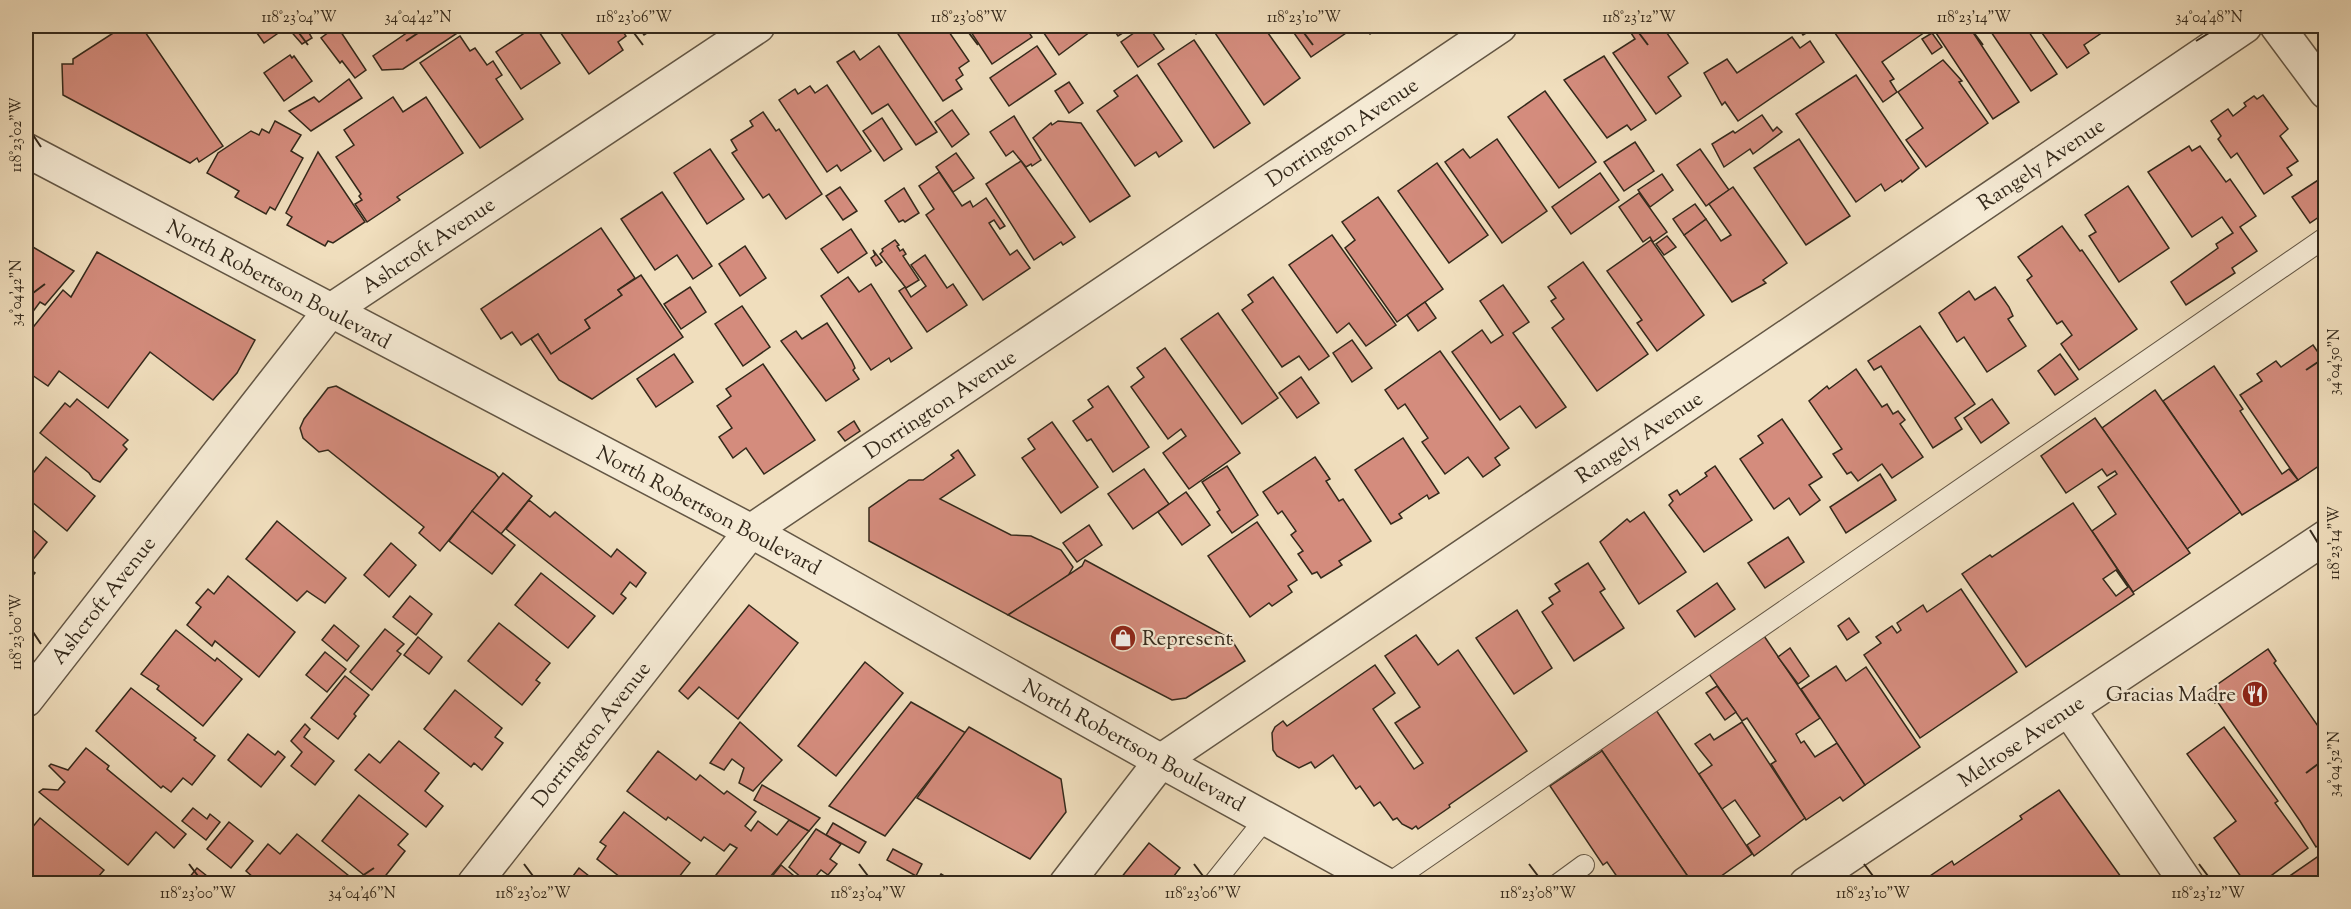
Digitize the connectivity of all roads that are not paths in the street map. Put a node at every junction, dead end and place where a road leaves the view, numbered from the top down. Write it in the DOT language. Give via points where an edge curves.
graph roads {
  1 [pos="758,26"];
  2 [pos="1500,26"];
  3 [pos="2245,26"];
  4 [pos="2277,26"];
  5 [pos="2325,92"];
  6 [pos="26,150"];
  7 [pos="2325,237"];
  8 [pos="330,311"];
  9 [pos="751,531"];
  10 [pos="2325,537"];
  11 [pos="26,700"];
  12 [pos="2069,710"];
  13 [pos="1161,761"];
  14 [pos="1266,818"];
  15 [pos="1584,864"];
  16 [pos="474,884"];
  17 [pos="1065,884"];
  18 [pos="1213,884"];
  19 [pos="1387,884"];
  20 [pos="1558,884"];
  21 [pos="1806,884"];
  22 [pos="2187,884"];
  1 -- 8 [label="street, Ashcroft Avenue"];
  2 -- 9 [label="street, Dorrington Avenue"];
  3 -- 13 [label="street, Rangely Avenue"];
  4 -- 5 [label="street"];
  6 -- 8 [label="street, North Robertson Boulevard"];
  7 -- 19 [label="lane"];
  8 -- 9 [label="street, North Robertson Boulevard"];
  8 -- 11 [label="street, Ashcroft Avenue"];
  9 -- 13 [label="street, North Robertson Boulevard"];
  9 -- 16 [label="street, Dorrington Avenue"];
  10 -- 12 [label="street, Melrose Avenue"];
  12 -- 21 [label="street, Melrose Avenue"];
  12 -- 22 [label="street"];
  13 -- 14 [label="street, North Robertson Boulevard"];
  13 -- 17 [label="street, Rangely Avenue"];
  14 -- 18 [label="lane"];
  14 -- 19 [label="street, North Robertson Boulevard"];
  15 -- 20 [label="lane"];
}
